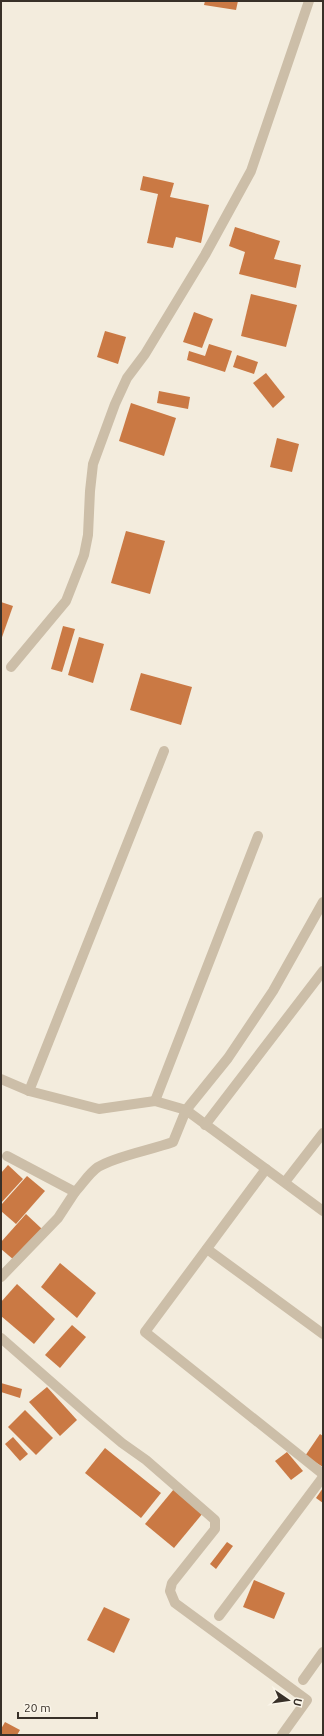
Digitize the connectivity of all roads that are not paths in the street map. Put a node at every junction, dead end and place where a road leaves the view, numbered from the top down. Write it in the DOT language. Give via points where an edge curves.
graph roads {
  1 [pos="309,1"];
  2 [pos="12,667"];
  3 [pos="164,751"];
  4 [pos="258,836"];
  5 [pos="323,902"];
  6 [pos="323,971"];
  7 [pos="1,1079"];
  8 [pos="29,1091"];
  9 [pos="155,1101"];
  10 [pos="186,1110"];
  11 [pos="205,1124"];
  12 [pos="323,1133"];
  13 [pos="7,1156"];
  14 [pos="266,1169"];
  15 [pos="285,1182"];
  16 [pos="75,1192"];
  17 [pos="323,1210"];
  18 [pos="207,1250"];
  19 [pos="1,1276"];
  20 [pos="323,1334"];
  21 [pos="1,1338"];
  22 [pos="323,1476"];
  23 [pos="219,1616"];
  24 [pos="323,1652"];
  25 [pos="303,1680"];
  26 [pos="282,1735"];
  1 -- 2 [label="street" via="251,171 205,255 145,354 127,378 115,404 92,464 88,535 84,556 66,600"];
  3 -- 8 [label="street"];
  4 -- 9 [label="street"];
  5 -- 10 [label="street" via="273,992 228,1058"];
  6 -- 11 [label="street"];
  7 -- 8 [label="street"];
  8 -- 9 [label="street" via="99,1109"];
  9 -- 10 [label="street"];
  10 -- 11 [label="street"];
  10 -- 16 [label="street" via="172,1142 153,1150 112,1160 97,1168"];
  11 -- 14 [label="street"];
  12 -- 15 [label="street"];
  13 -- 16 [label="street"];
  14 -- 15 [label="street"];
  14 -- 18 [label="street"];
  15 -- 17 [label="street"];
  16 -- 19 [label="street" via="58,1218"];
  18 -- 20 [label="street"];
  18 -- 22 [label="street" via="145,1332"];
  21 -- 26 [label="street" via="215,1520 215,1529 172,1583 170,1591 175,1603 307,1700"];
  22 -- 23 [label="street"];
  24 -- 25 [label="street"];
}
